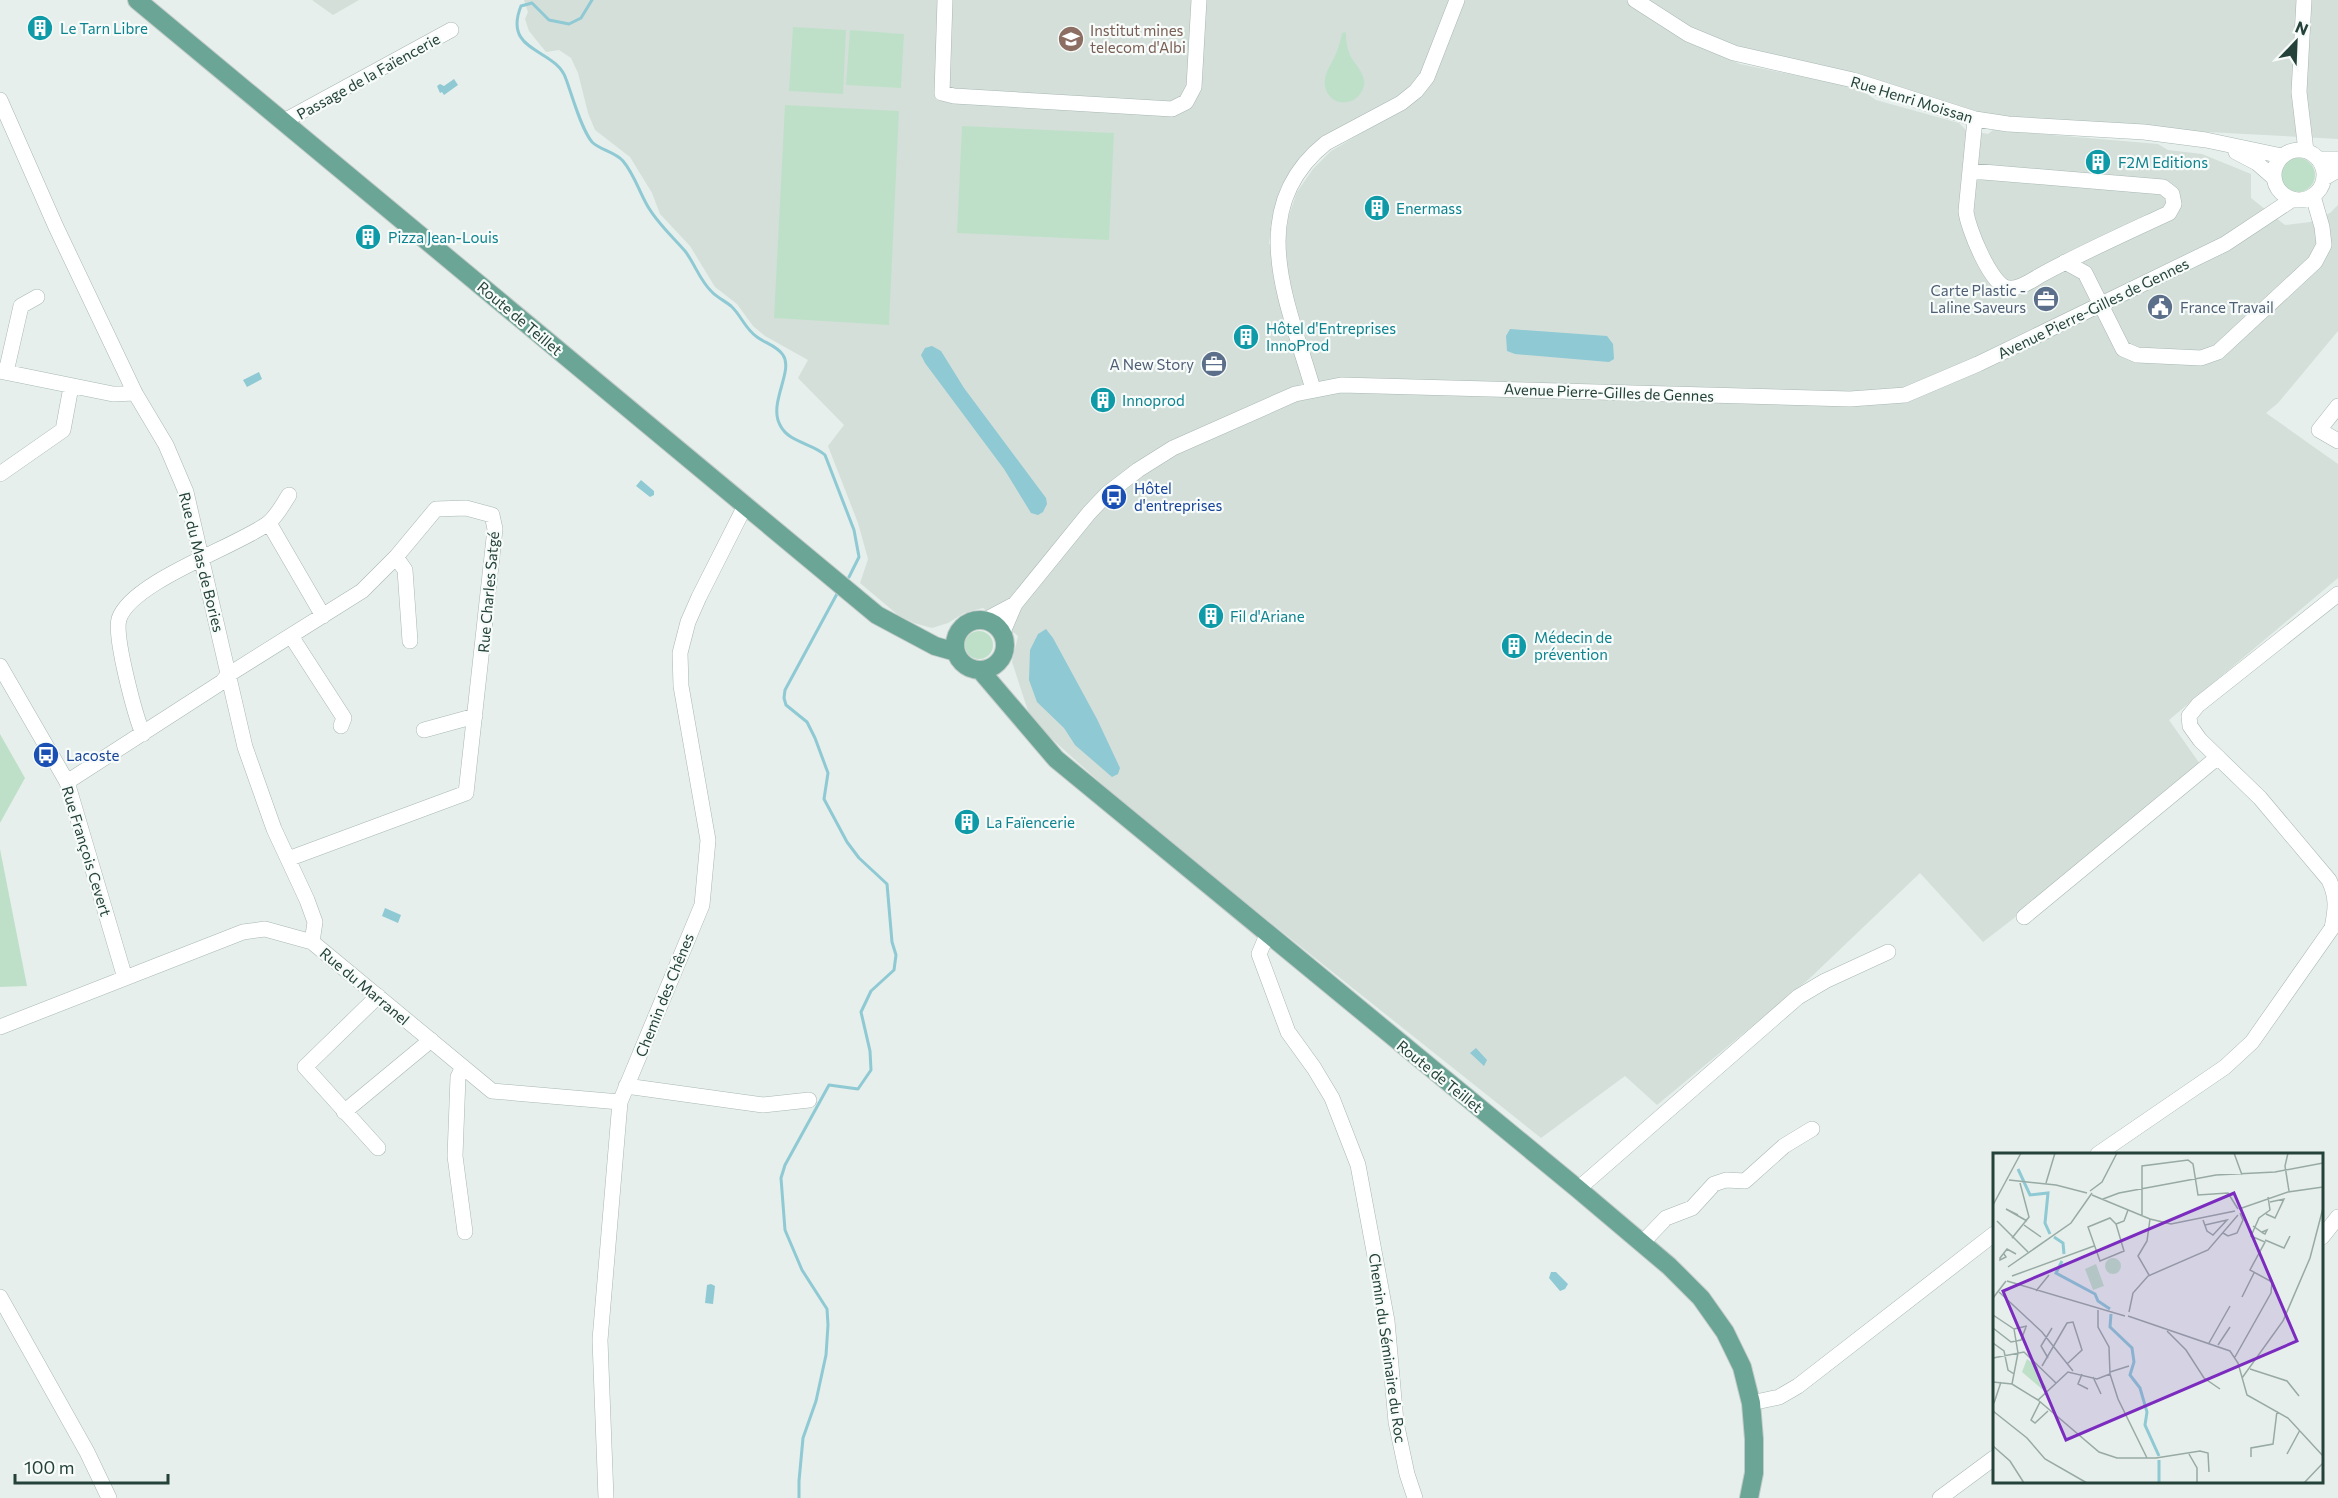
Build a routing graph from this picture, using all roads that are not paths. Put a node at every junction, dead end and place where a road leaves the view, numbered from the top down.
1 (137, 0) edge
2 (945, 0) edge
3 (1199, 0) edge
4 (1458, 0) edge
5 (1635, 0) edge
6 (2304, 0) edge
7 (451, 30) dead end
8 (0, 100) edge
9 (2300, 106) junction
10 (1975, 119) junction
11 (284, 121) junction
12 (2206, 140) junction
13 (2284, 155) junction
14 (2312, 155) junction
15 (2338, 159) edge
16 (2338, 170) edge
17 (1971, 171) junction
18 (2324, 178) junction
19 (2275, 181) junction
20 (2313, 196) junction
21 (2293, 200) junction
22 (2243, 232) junction
23 (2093, 248) junction
24 (2065, 262) junction
25 (2085, 273) junction
26 (37, 297) dead end
27 (2101, 304) junction
28 (3, 371) edge
29 (71, 387) junction
30 (1313, 389) junction
31 (135, 393) junction
32 (2338, 406) edge
33 (2338, 441) edge
34 (0, 474) edge
35 (289, 495) dead end
36 (745, 506) junction
37 (269, 523) junction
38 (396, 557) junction
39 (203, 558) junction
40 (2338, 594) edge
41 (1015, 604) junction
42 (323, 616) junction
43 (983, 621) junction
44 (961, 630) junction
45 (907, 631) junction
46 (1002, 634) junction
47 (291, 636) junction
48 (410, 641) dead end
49 (956, 652) junction
50 (1000, 660) junction
51 (0, 666) edge
52 (980, 670) junction
53 (228, 675) junction
54 (475, 716) junction
55 (1017, 716) junction
56 (341, 726) dead end
57 (424, 730) dead end
58 (143, 734) junction
59 (2218, 757) junction
60 (67, 782) junction
61 (288, 859) junction
62 (2024, 917) dead end
63 (1267, 935) junction
64 (312, 942) junction
65 (1888, 952) dead end
66 (125, 978) junction
67 (378, 996) junction
68 (0, 1027) edge
69 (430, 1040) junction
70 (463, 1067) junction
71 (626, 1086) junction
72 (809, 1100) dead end
73 (620, 1102) junction
74 (344, 1112) junction
75 (1812, 1129) dead end
76 (378, 1148) dead end
77 (2101, 1153) edge
78 (1578, 1189) junction
79 (2338, 1217) edge
80 (465, 1232) dead end
81 (1993, 1236) edge
82 (2323, 1236) edge
83 (1642, 1243) junction
84 (0, 1297) edge
85 (1752, 1403) junction
86 (1993, 1459) edge
87 (110, 1498) edge
88 (606, 1498) edge
89 (1415, 1498) edge
90 (1749, 1498) edge
91 (1940, 1498) edge

1 - 11 main road, Route de Teillet
2 - 3 street
4 - 30 street
5 - 10 street, Rue Henri Moissan
6 - 9 street
7 - 11 street, Passage de la Faïencerie
8 - 31 street, Rue du Mas de Bories
9 - 13 street
9 - 14 street
10 - 12 street, Rue Henri Moissan
10 - 17 street
11 - 36 main road, Route de Teillet
12 - 13 street, Rue Henri Moissan
12 - 19 street, Rue Henri Moissan
13 - 14 street
13 - 19 street
14 - 15 street
14 - 18 street
16 - 18 street
17 - 23 street
17 - 24 street
18 - 20 street
19 - 21 street
19 - 22 street, Avenue Pierre-Gilles de Gennes
20 - 21 street
20 - 27 street
21 - 22 street, Avenue Pierre-Gilles de Gennes
22 - 27 street, Avenue Pierre-Gilles de Gennes
23 - 24 street
23 - 25 street
24 - 25 street
25 - 27 street
26 - 28 street
27 - 30 street, Avenue Pierre-Gilles de Gennes
28 - 29 street
29 - 31 street
29 - 34 street
30 - 41 street, Avenue Pierre-Gilles de Gennes
31 - 39 street, Rue du Mas de Bories
32 - 33 street
35 - 37 street
36 - 45 main road, Route de Teillet
36 - 71 street, Chemin des Chênes
37 - 39 street
37 - 42 street
38 - 42 street, Rue Charles Satgé
38 - 48 street
38 - 54 street, Rue Charles Satgé
39 - 53 street, Rue du Mas de Bories
39 - 58 street
40 - 59 street
41 - 43 street, Avenue Pierre-Gilles de Gennes
41 - 46 street, Avenue Pierre-Gilles de Gennes
42 - 47 street, Rue Charles Satgé
43 - 44 main road
43 - 46 main road
44 - 45 main road, Route de Teillet
44 - 49 main road
45 - 49 main road, Route de Teillet
46 - 50 main road
47 - 53 street, Rue Charles Satgé
47 - 56 street
49 - 52 main road
50 - 52 main road
50 - 55 main road, Route de Teillet
51 - 60 street, Rue François Cevert
52 - 55 main road, Route de Teillet
53 - 58 street, Rue Charles Satgé
53 - 61 street, Rue du Mas de Bories
54 - 57 street
54 - 61 street, Rue Charles Satgé
55 - 63 main road, Route de Teillet
58 - 60 street, Rue Charles Satgé
59 - 62 street
59 - 77 street
60 - 66 street, Rue François Cevert
61 - 64 street, Rue du Mas de Bories
63 - 78 main road, Route de Teillet
63 - 89 street, Chemin du Séminaire du Roc
64 - 66 street, Rue du Marranel
64 - 67 street, Rue du Marranel
65 - 78 street
66 - 68 street, Rue du Marranel
67 - 69 street, Rue du Marranel
67 - 74 street
69 - 70 street, Rue du Marranel
69 - 74 street
70 - 73 street, Rue du Marranel
70 - 80 street
71 - 72 street
71 - 73 street, Chemin des Chênes
73 - 88 street, Chemin des Chênes
74 - 76 street
75 - 83 street
78 - 83 main road, Route de Teillet
79 - 82 street
81 - 85 street
83 - 85 main road, Route de Teillet
84 - 87 street
85 - 90 main road, Route de Teillet
86 - 91 street

